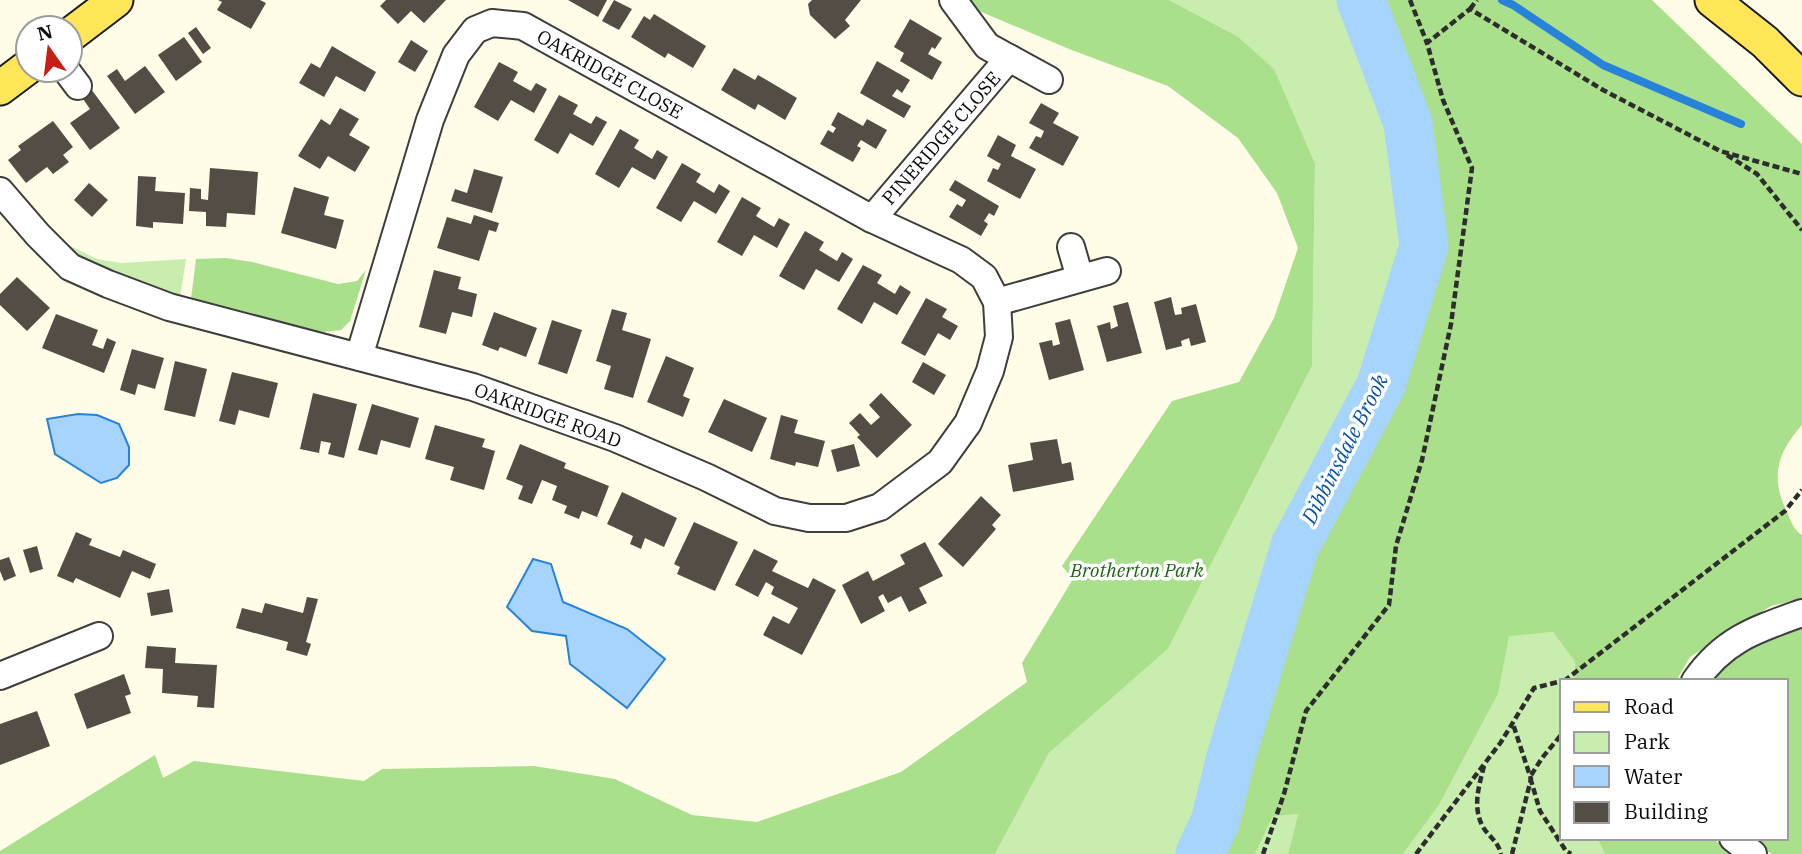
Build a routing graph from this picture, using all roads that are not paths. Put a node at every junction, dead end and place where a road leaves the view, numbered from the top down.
1 (116, 0) edge
2 (953, 0) edge
3 (1712, 0) edge
4 (84, 24) edge
5 (1009, 58) junction
6 (1802, 79) edge
7 (1049, 80) dead end
8 (0, 191) edge
9 (872, 219) junction
10 (1071, 247) dead end
11 (1107, 271) dead end
12 (1080, 278) junction
13 (997, 302) junction
14 (359, 357) junction
15 (1802, 613) edge
16 (99, 636) dead end
17 (0, 676) edge
18 (1697, 679) edge
19 (1736, 840) edge
20 (1753, 854) edge

1 - 4 main road
2 - 5 street, PINERIDGE CLOSE
3 - 6 main road
5 - 7 street, PINERIDGE CLOSE
5 - 9 street, PINERIDGE CLOSE
8 - 14 street, OAKRIDGE ROAD
9 - 13 street, OAKRIDGE CLOSE
9 - 14 street, OAKRIDGE CLOSE
10 - 12 street
11 - 12 street
12 - 13 street
13 - 14 street, OAKRIDGE ROAD
15 - 18 street
16 - 17 street
19 - 20 street

